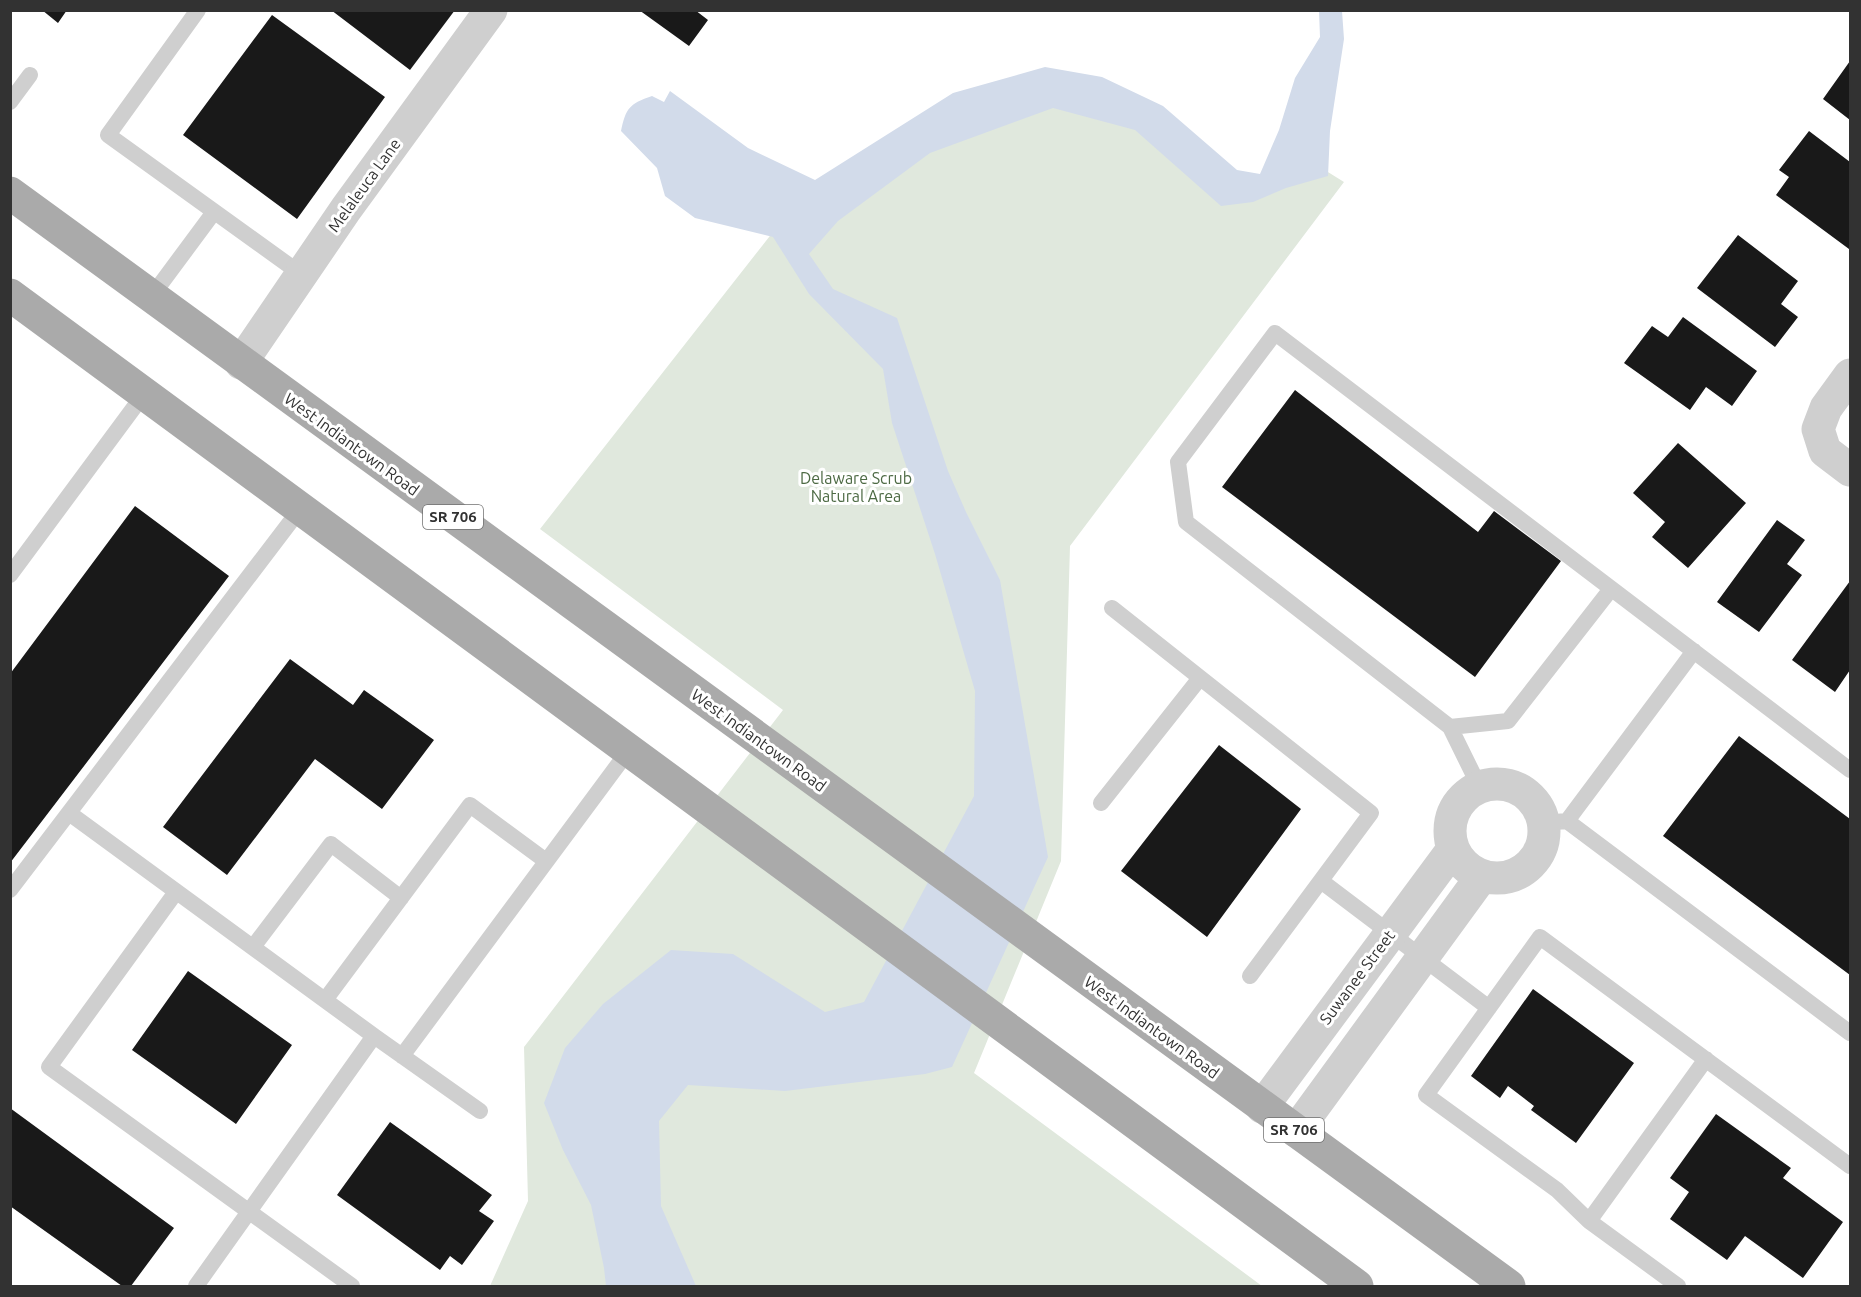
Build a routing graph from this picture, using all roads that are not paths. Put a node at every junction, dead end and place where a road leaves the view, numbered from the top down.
1 (198, 10) edge
2 (491, 10) edge
3 (30, 75) dead end
4 (10, 102) edge
5 (10, 194) edge
6 (214, 212) junction
7 (302, 274) junction
8 (10, 295) edge
9 (151, 297) junction
10 (241, 363) junction
11 (1851, 375) edge
12 (144, 394) junction
13 (1851, 470) edge
14 (301, 508) junction
15 (10, 575) edge
16 (1611, 589) junction
17 (1112, 608) dead end
18 (1694, 651) junction
19 (1200, 678) junction
20 (1450, 727) junction
21 (629, 750) junction
22 (1851, 770) edge
23 (1480, 788) junction
24 (1101, 803) dead end
25 (69, 813) junction
26 (1555, 822) junction
27 (1453, 849) junction
28 (546, 861) junction
29 (1482, 876) junction
30 (1321, 880) junction
31 (10, 890) edge
32 (176, 892) junction
33 (401, 898) junction
34 (1390, 933) junction
35 (253, 947) junction
36 (1422, 957) junction
37 (1250, 976) dead end
38 (325, 1000) junction
39 (1489, 1008) junction
40 (1851, 1033) edge
41 (374, 1036) junction
42 (402, 1056) junction
43 (1706, 1059) junction
44 (1262, 1107) junction
45 (480, 1111) dead end
46 (1296, 1131) junction
47 (1851, 1166) edge
48 (249, 1212) junction
49 (1588, 1221) junction
50 (196, 1287) edge
51 (352, 1287) edge
52 (1357, 1287) edge
53 (1509, 1287) edge
54 (1678, 1287) edge

1 - 6 lane
2 - 7 street, Melaleuca Lane
3 - 4 lane
5 - 9 main road, West Indiantown Road / SR 706
6 - 7 lane
6 - 9 lane
7 - 10 street, Melaleuca Lane
8 - 12 main road
9 - 10 main road, West Indiantown Road / SR 706
10 - 44 main road, West Indiantown Road / SR 706
11 - 13 street
12 - 14 main road
12 - 15 lane
14 - 21 main road
14 - 25 lane
16 - 18 lane
16 - 20 lane
16 - 20 lane
17 - 19 lane
18 - 22 lane
18 - 26 lane
19 - 24 lane
19 - 30 lane
20 - 23 lane
21 - 28 lane
21 - 52 main road
23 - 26 street
23 - 27 street
25 - 31 lane
25 - 32 lane
26 - 29 street
26 - 40 lane
27 - 29 street
27 - 34 street, Suwanee Street
28 - 33 lane
28 - 42 lane
29 - 36 street
30 - 34 lane
30 - 37 lane
32 - 35 lane
32 - 48 lane
33 - 35 lane
33 - 38 lane
34 - 36 lane
34 - 44 street, Suwanee Street
35 - 38 lane
36 - 39 lane
36 - 46 street
38 - 41 lane
39 - 43 lane
39 - 49 lane
41 - 42 lane
41 - 48 lane
42 - 45 lane
43 - 47 lane
43 - 49 lane
44 - 46 main road, West Indiantown Road / SR 706
46 - 53 main road, West Indiantown Road / SR 706
48 - 50 lane
48 - 51 lane
49 - 54 lane

